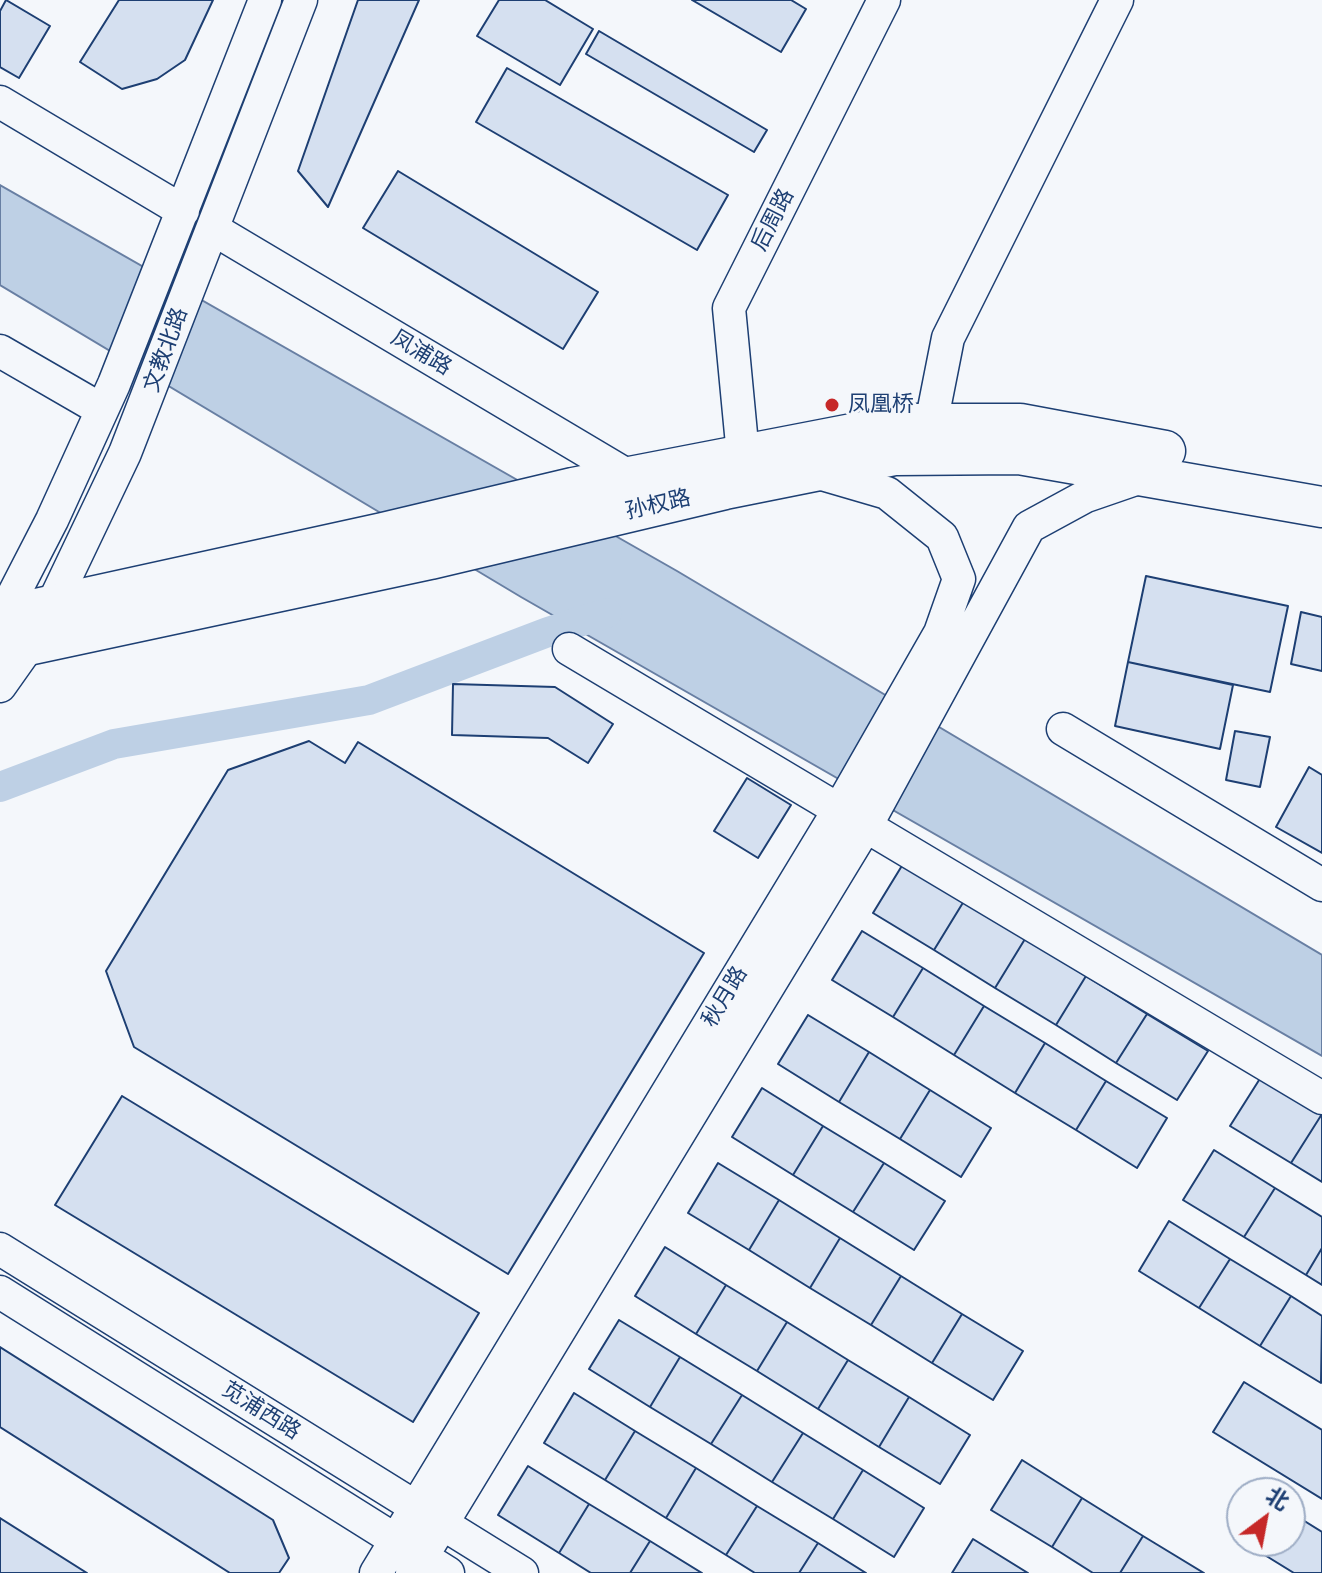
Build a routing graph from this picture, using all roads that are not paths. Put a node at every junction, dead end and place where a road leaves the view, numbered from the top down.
1 (265, 0) edge
2 (301, 0) edge
3 (884, 0) edge
4 (1117, 0) edge
5 (0, 102) edge
6 (0, 128) edge
7 (213, 229) junction
8 (173, 233) junction
9 (0, 351) edge
10 (108, 397) junction
11 (931, 424) junction
12 (743, 455) junction
13 (813, 472) junction
14 (1147, 475) junction
15 (630, 477) junction
16 (1322, 481) edge
17 (1322, 507) edge
18 (52, 606) junction
19 (6, 630) edge
20 (951, 643) junction
21 (569, 649) dead end
22 (0, 686) edge
23 (1063, 729) dead end
24 (853, 817) junction
25 (1322, 885) edge
26 (1322, 1098) edge
27 (0, 1249) edge
28 (0, 1292) edge
29 (429, 1515) junction
30 (419, 1561) edge
31 (376, 1573) edge
32 (522, 1573) edge

1 - 8 street, 文教北路
2 - 7 street, 文教北路
3 - 12 street, 后周路
4 - 11 street
5 - 8 street
6 - 8 street
7 - 15 street, 凤浦路
7 - 18 street, 文教北路
8 - 10 street, 文教北路
9 - 10 street
10 - 19 street, 文教北路
11 - 12 main road, 孙权路
11 - 16 main road, 孙权路
12 - 15 main road, 孙权路
13 - 14 main road, 孙权路
13 - 19 main road, 孙权路
13 - 20 street, 秋月路
14 - 17 main road, 孙权路
14 - 20 street, 秋月路
15 - 18 main road, 孙权路
18 - 19 main road, 孙权路
19 - 22 street, 文教北路
20 - 24 street, 秋月路
21 - 24 street
23 - 25 street
24 - 26 street
24 - 29 street, 秋月路
27 - 29 street, 苋浦西路
28 - 30 street, 苋浦西路
29 - 30 street, 秋月路
29 - 32 street, 苋浦西路
30 - 31 street, 秋月路

